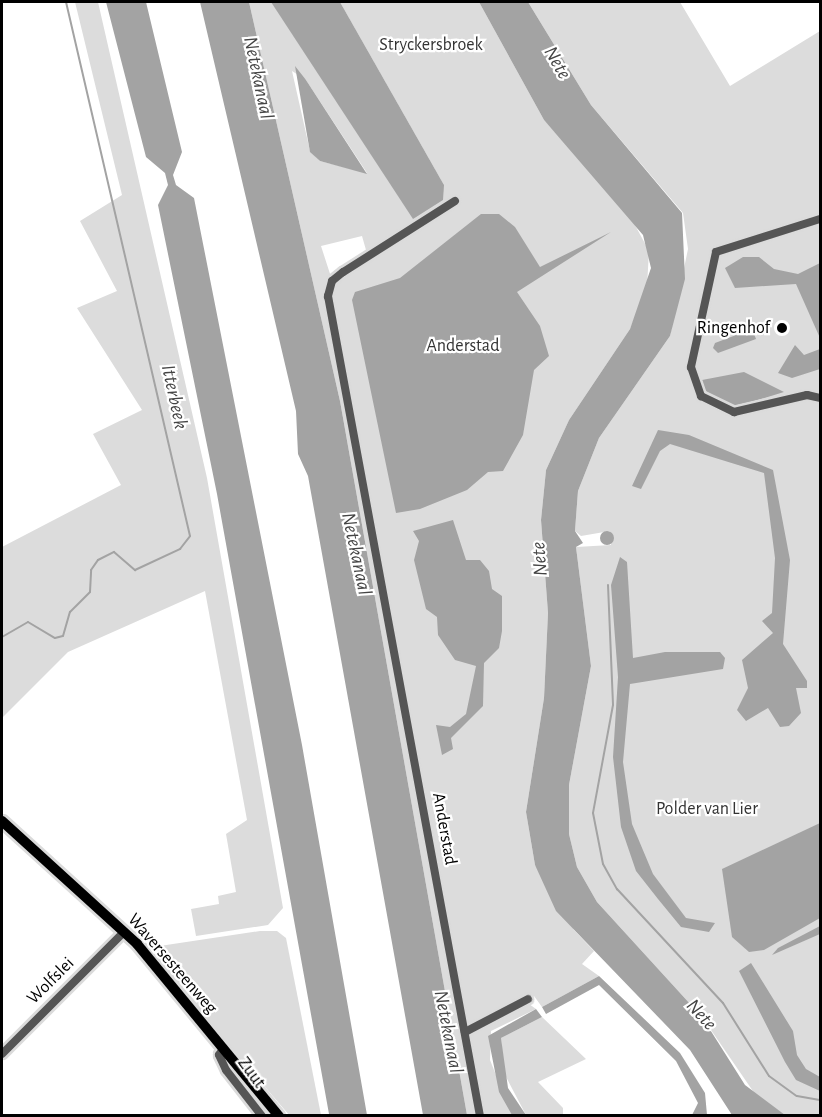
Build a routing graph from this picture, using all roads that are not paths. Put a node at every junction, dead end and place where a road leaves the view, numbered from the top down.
1 (455, 201) dead end
2 (820, 219) edge
3 (820, 398) edge
4 (2, 821) edge
5 (124, 932) junction
6 (528, 999) dead end
7 (465, 1032) junction
8 (223, 1049) junction
9 (2, 1054) edge
10 (262, 1116) edge
11 (279, 1116) edge
12 (480, 1116) edge

1 - 7 street, Anderstad
2 - 3 street
4 - 5 main road, Waversesteenweg
5 - 8 main road, Waversesteenweg
5 - 9 street, Wolfslei
6 - 7 street
7 - 12 street, Anderstad
8 - 10 street, Zuut
8 - 11 main road, Waversesteenweg

